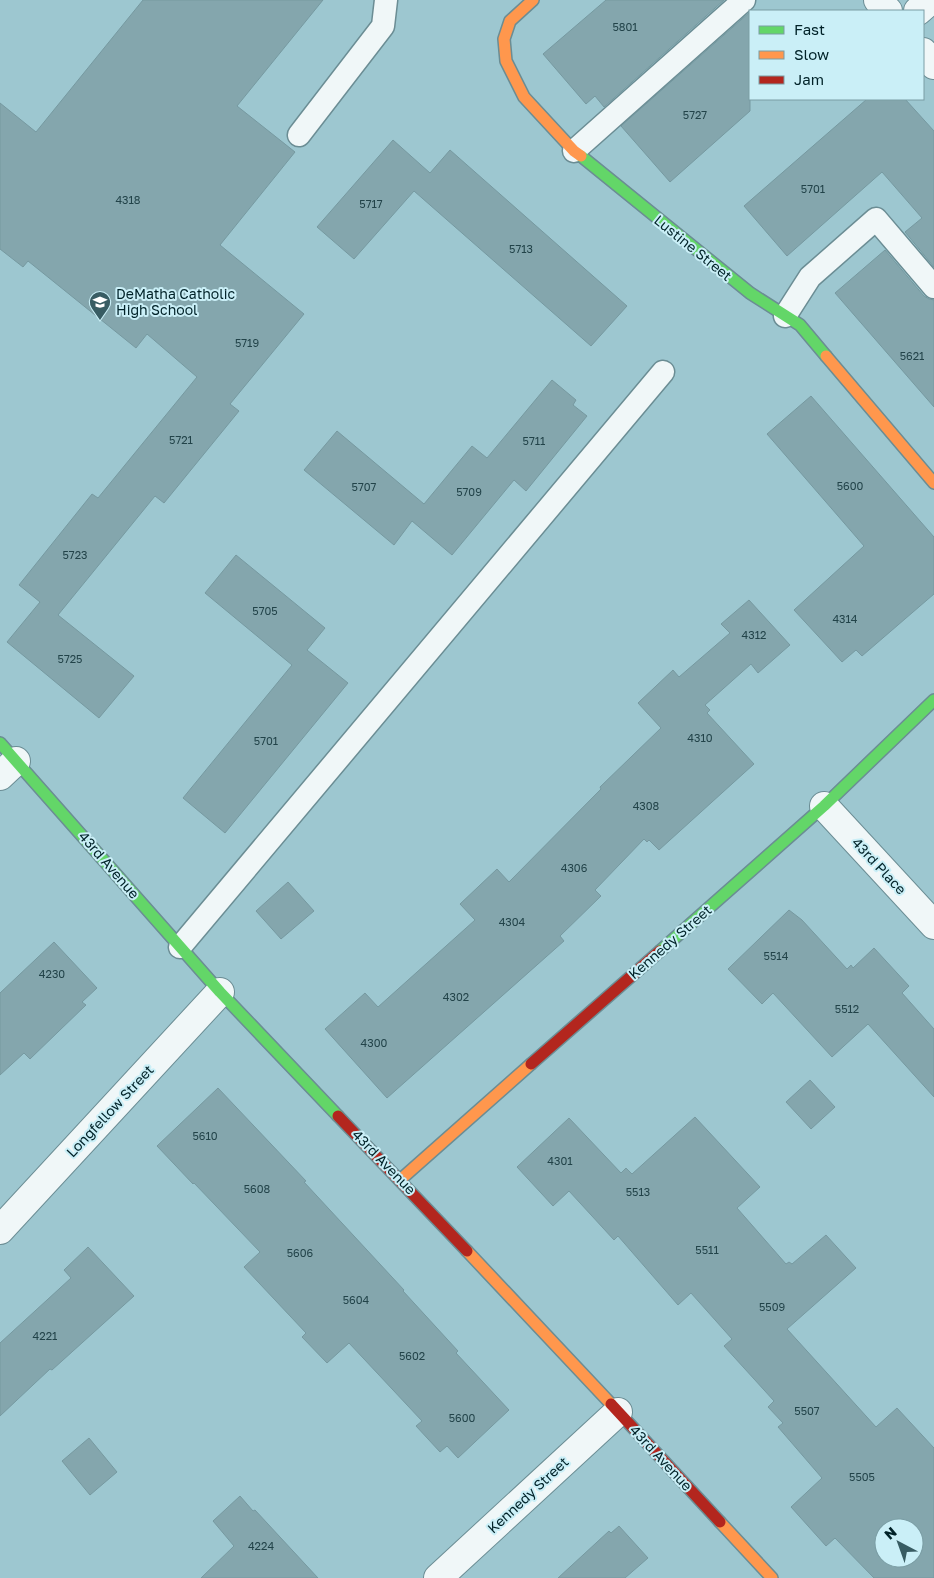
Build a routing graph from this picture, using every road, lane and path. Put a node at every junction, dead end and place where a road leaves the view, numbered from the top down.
1 (386, 0) edge
2 (533, 0) edge
3 (744, 0) edge
4 (878, 0) edge
5 (931, 0) edge
6 (887, 10) edge
7 (919, 10) edge
8 (924, 53) edge
9 (934, 65) edge
10 (299, 135) dead end
11 (574, 151) junction
12 (934, 287) edge
13 (785, 316) junction
14 (663, 372) dead end
15 (934, 483) edge
16 (934, 700) edge
17 (5, 760) edge
18 (824, 806) junction
19 (934, 925) edge
20 (180, 947) junction
21 (220, 992) junction
22 (400, 1180) junction
23 (0, 1230) edge
24 (618, 1412) junction
25 (438, 1578) edge
26 (772, 1578) edge

1 - 10 lane
2 - 11 street, Lustine Street
3 - 11 lane
4 - 6 street
5 - 7 street
8 - 9 street
11 - 13 street, Lustine Street
12 - 13 lane
13 - 15 street, Lustine Street
14 - 20 lane
16 - 18 street, Kennedy Street
17 - 20 street, 43rd Avenue
18 - 19 street, 43rd Place
18 - 22 street, Kennedy Street
20 - 21 street, 43rd Avenue
21 - 22 street, 43rd Avenue
21 - 23 street, Longfellow Street
22 - 24 street, 43rd Avenue
24 - 25 street, Kennedy Street
24 - 26 street, 43rd Avenue

